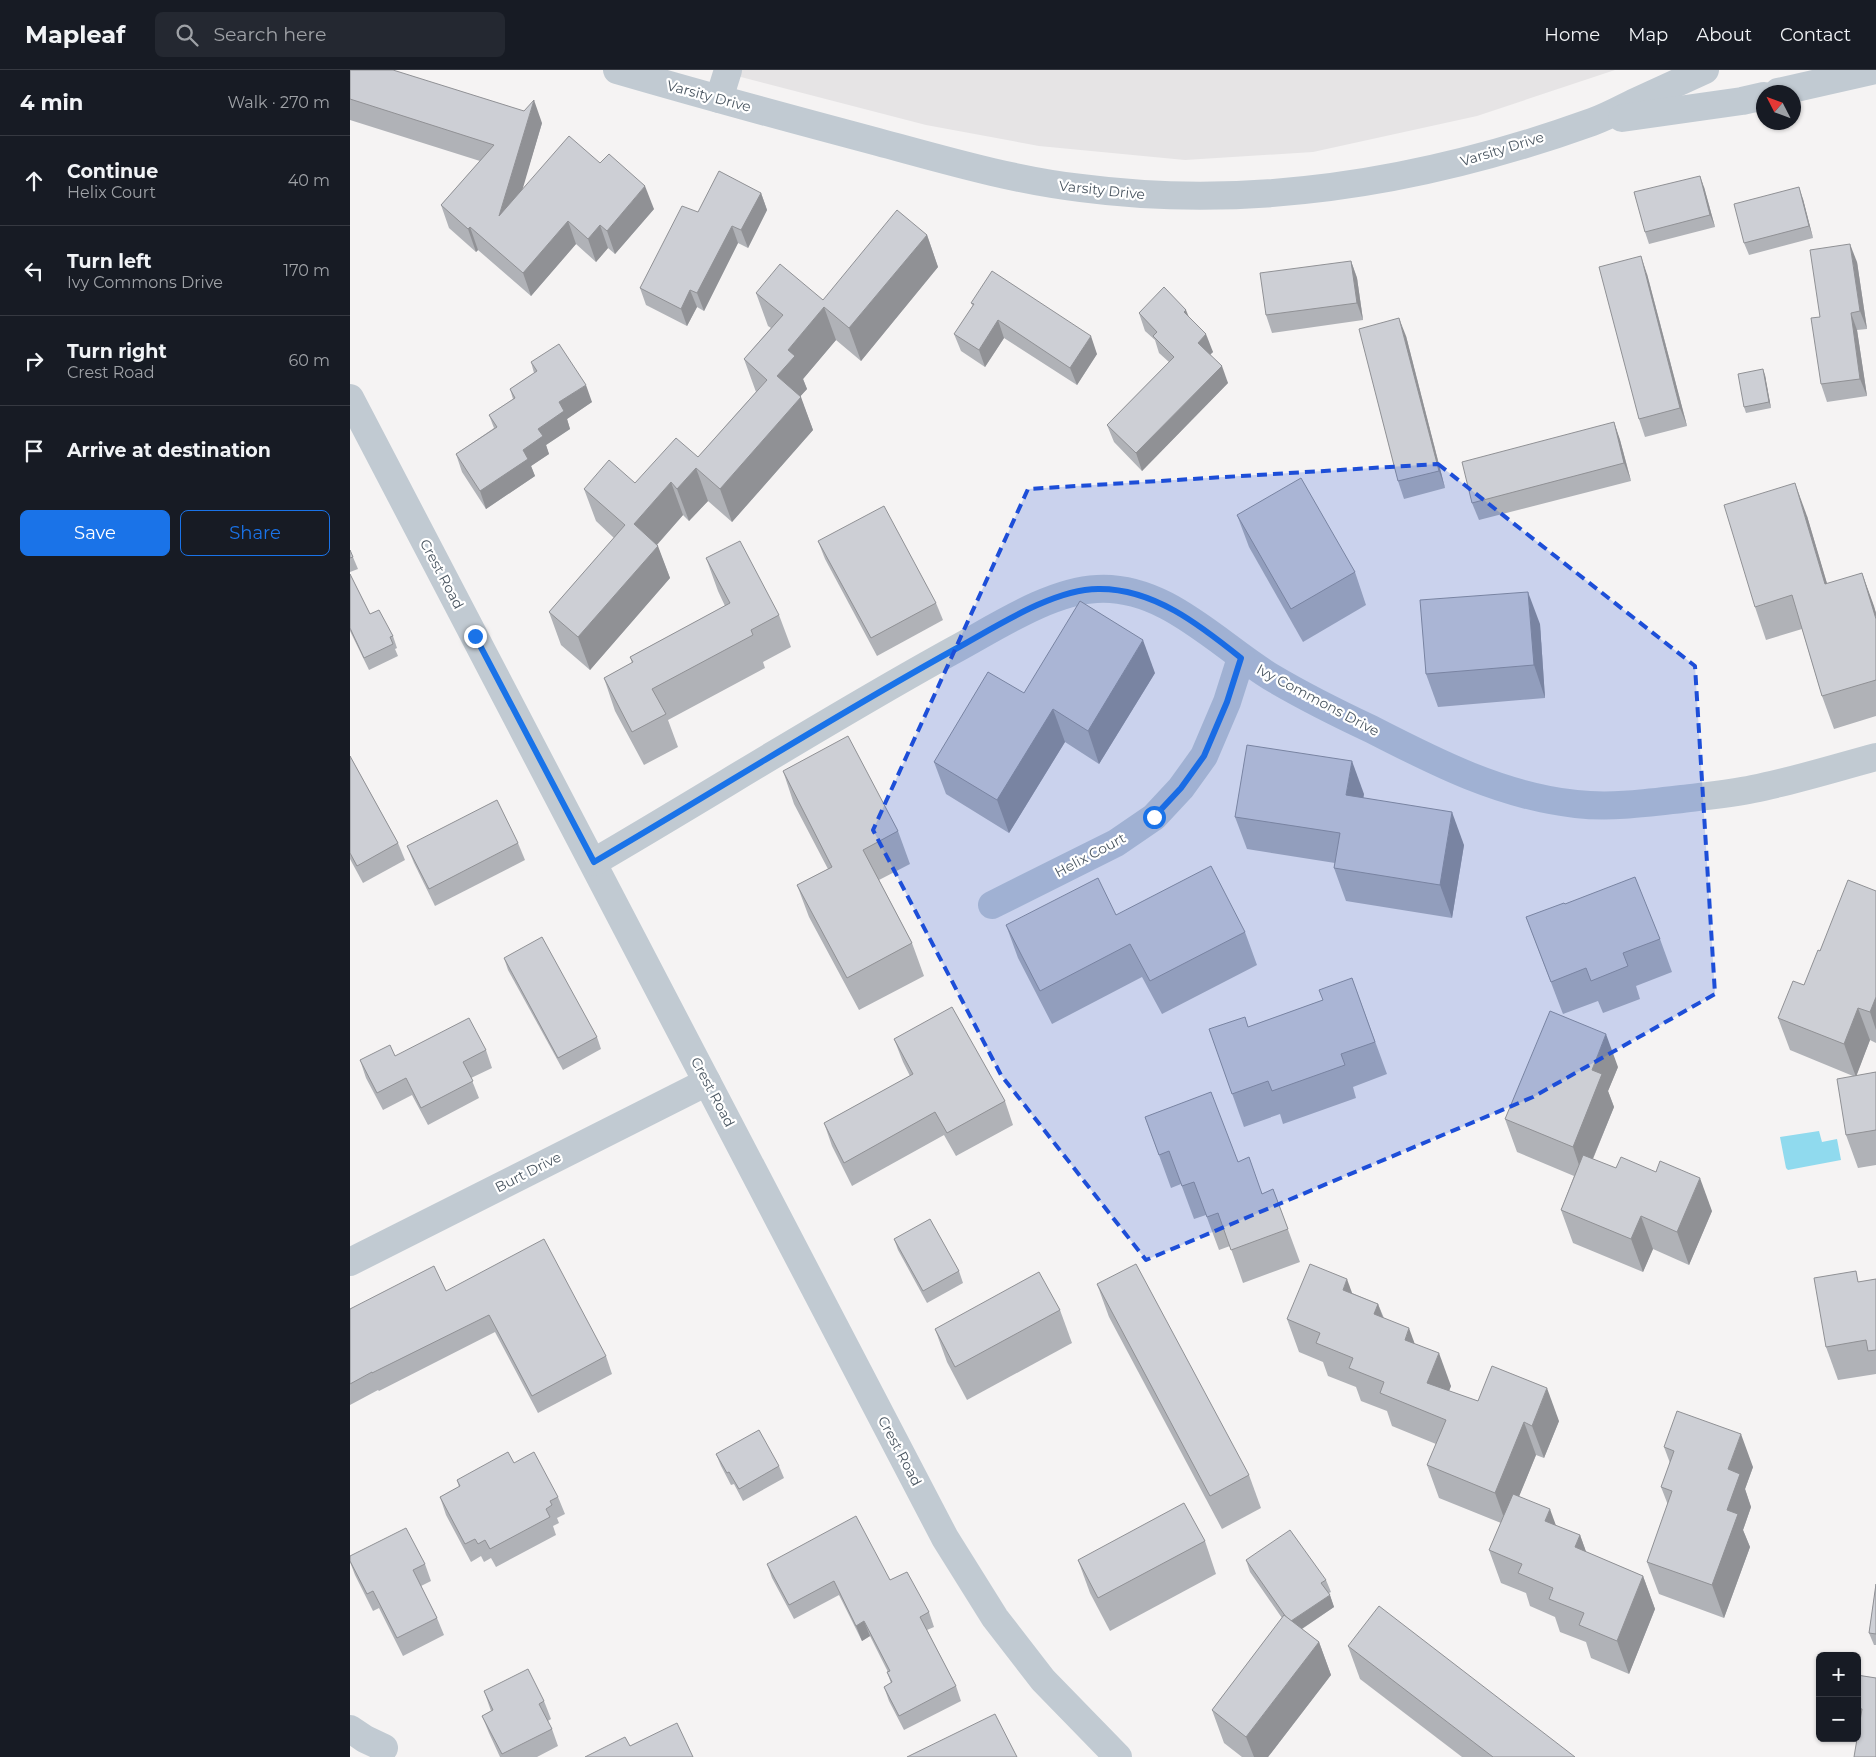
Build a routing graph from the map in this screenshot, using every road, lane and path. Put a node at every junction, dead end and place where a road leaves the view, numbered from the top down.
1 (616, 70) edge
2 (728, 70) edge
3 (1705, 70) edge
4 (1876, 70) edge
5 (1801, 87) edge
6 (1756, 98) edge
7 (719, 99) junction
8 (1594, 122) junction
9 (350, 398) edge
10 (1241, 658) junction
11 (1876, 757) edge
12 (594, 862) junction
13 (992, 904) dead end
14 (707, 1082) junction
15 (350, 1262) edge
16 (350, 1728) edge
17 (384, 1748) dead end
18 (1118, 1757) edge

1 - 7 street, Varsity Drive
2 - 7 street
3 - 8 street, Varsity Drive
4 - 5 street
6 - 8 street, Varsity Drive
7 - 8 street, Varsity Drive
9 - 12 street, Crest Road
10 - 11 street, Ivy Commons Drive
10 - 12 street, Ivy Commons Drive
10 - 13 street, Helix Court
12 - 14 street, Crest Road
14 - 15 street, Burt Drive
14 - 18 street, Crest Road
16 - 17 street

